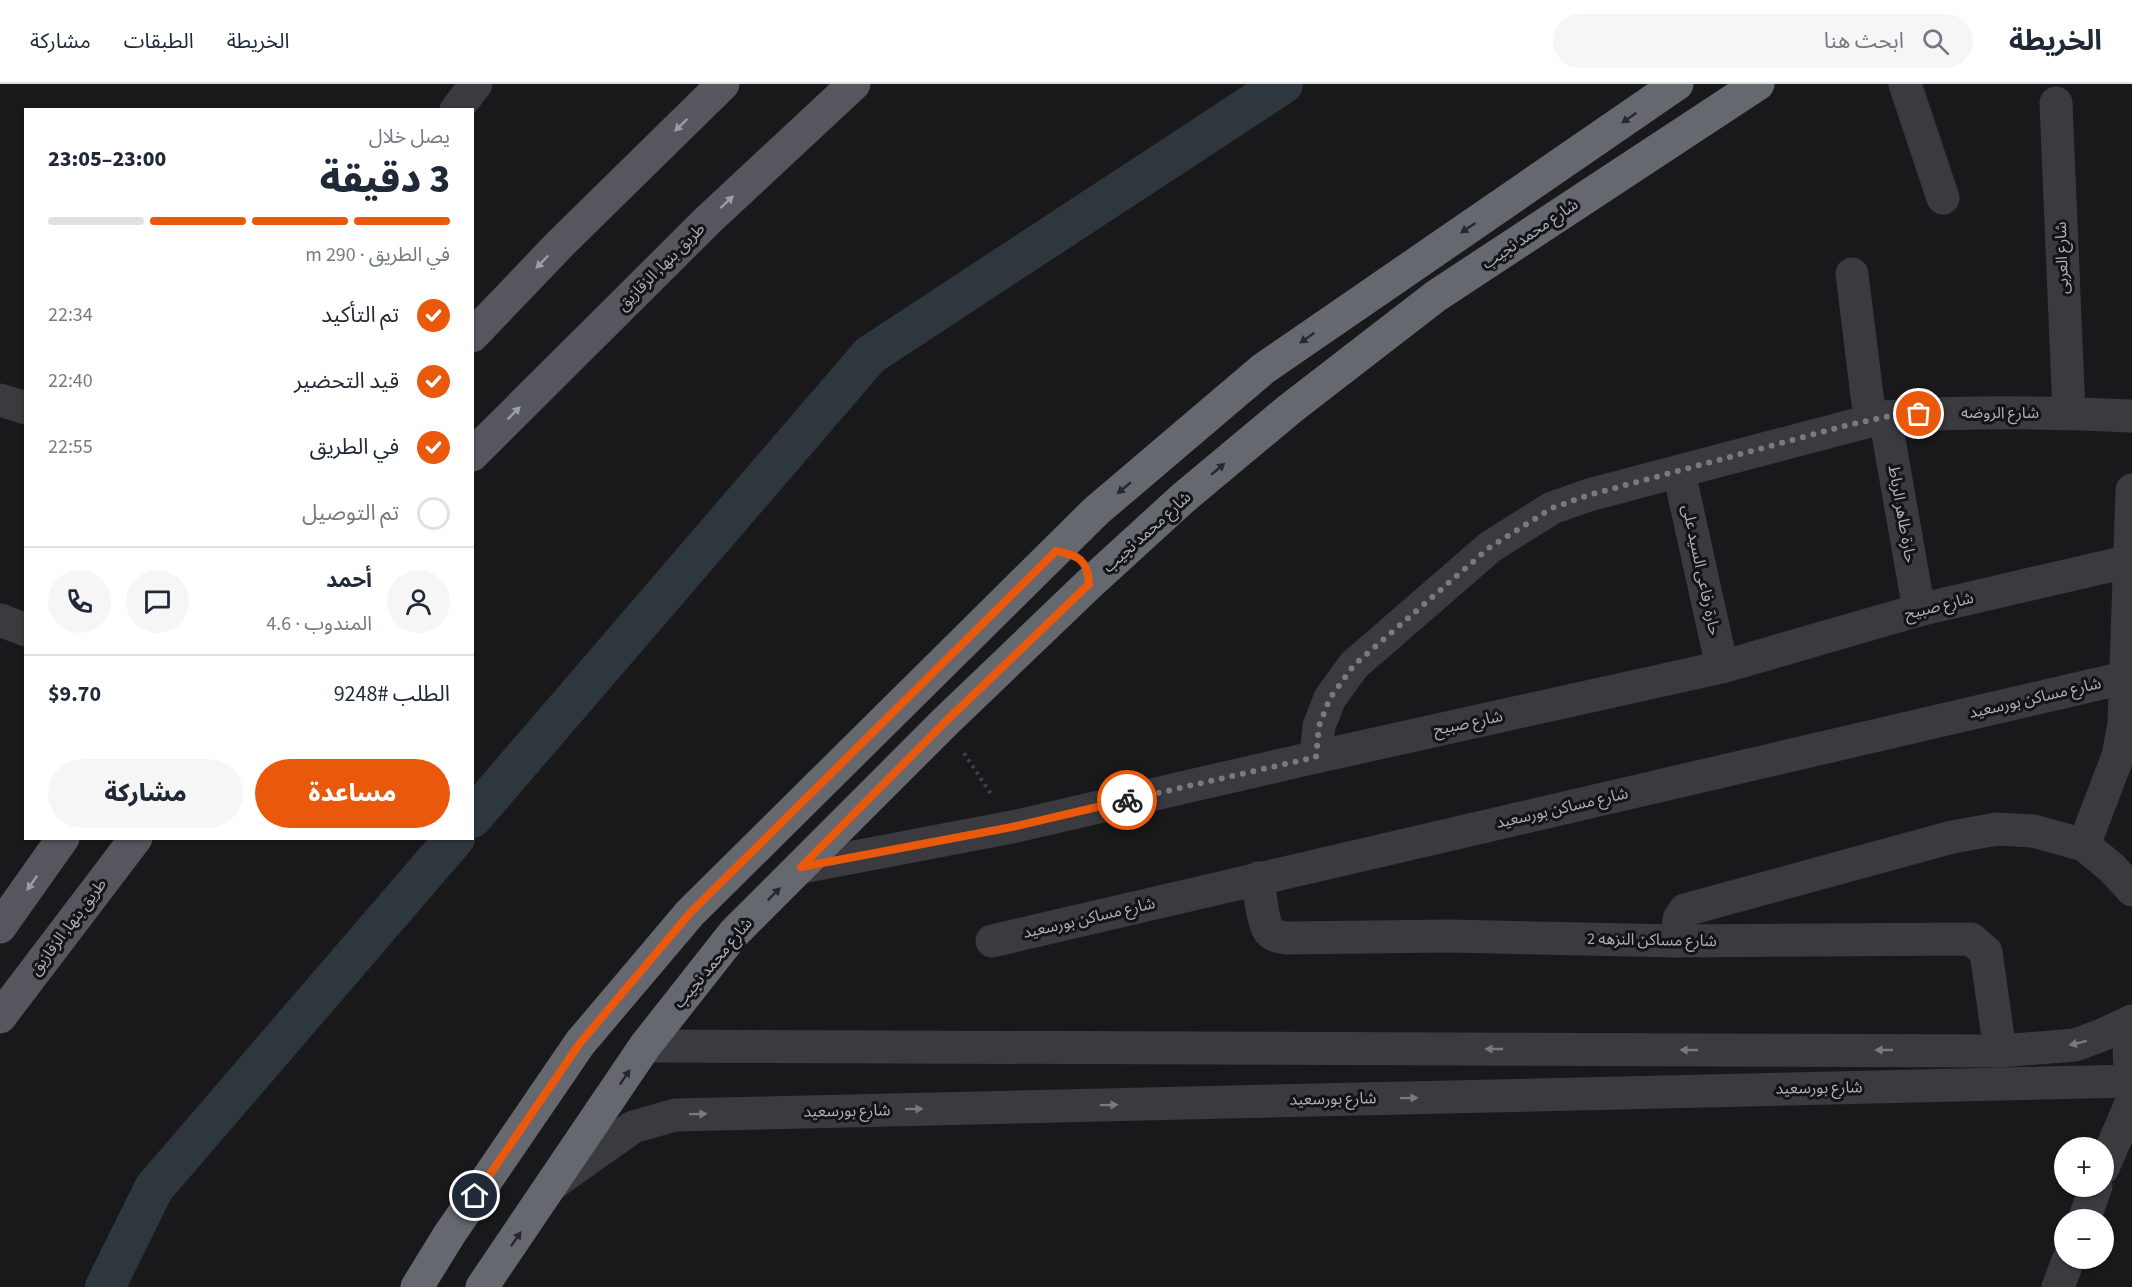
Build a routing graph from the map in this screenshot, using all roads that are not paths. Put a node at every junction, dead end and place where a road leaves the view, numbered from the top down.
1 (476, 84) edge
2 (723, 84) edge
3 (854, 84) edge
4 (1677, 84) edge
5 (1758, 84) edge
6 (1905, 84) edge
7 (2056, 103) dead end
8 (458, 108) edge
9 (1943, 198) dead end
10 (1852, 274) dead end
11 (474, 334) edge
12 (0, 400) edge
13 (24, 407) edge
14 (2069, 413) junction
15 (2132, 416) edge
16 (1877, 419) junction
17 (474, 453) edge
18 (1152, 465) junction
19 (1679, 472) junction
20 (2132, 489) edge
21 (1182, 500) junction
22 (1056, 551) junction
23 (2130, 561) junction
24 (1089, 584) junction
25 (1919, 610) junction
26 (0, 620) edge
27 (24, 629) edge
28 (1722, 667) junction
29 (2129, 676) edge
30 (1316, 757) junction
31 (62, 840) edge
32 (134, 840) edge
33 (2084, 845) junction
34 (801, 867) junction
35 (1258, 878) junction
36 (2132, 890) edge
37 (0, 927) edge
38 (992, 941) dead end
39 (1677, 941) junction
40 (0, 1017) edge
41 (2132, 1021) edge
42 (2132, 1035) edge
43 (645, 1046) junction
44 (2000, 1051) junction
45 (2132, 1076) edge
46 (2132, 1081) edge
47 (2132, 1101) edge
48 (2114, 1143) edge
49 (554, 1183) junction
50 (2065, 1269) edge
51 (417, 1287) edge
52 (482, 1287) edge
53 (2058, 1287) edge

1 - 8 street
2 -> 11 main road
17 -> 3 main road, طريق بنها, الزقازيق
4 -> 18 highway
21 -> 5 highway, شارع محمد نجيب
6 - 9 street
7 - 14 street, شارع العربى
10 - 16 street, حارة طاهر الرباط
12 - 13 street
14 - 15 street, شارع الروضه
14 - 16 street, شارع الروضه
16 - 19 street, شارع الروضه
16 - 25 street, حارة طاهر الرباط
18 - 21 highway
18 -> 22 highway
19 - 28 street, حارة رفاعى السيد على
19 - 30 street, شارع الروضه
20 - 23 street
21 - 24 highway, شارع محمد نجيب
22 - 24 highway
22 - 51 highway
23 - 25 street, شارع صبيح
23 - 29 street
24 - 34 highway, شارع محمد نجيب
25 - 28 street, شارع صبيح
26 - 27 street
28 - 30 street, شارع صبيح
29 - 33 street
29 - 35 street, شارع مساكن بورسعيد
30 - 34 street, شارع صبيح
31 -> 37 main road
32 - 40 main road, طريق بنها, الزقازيق
33 - 36 street
33 - 39 street
43 -> 34 highway, شارع محمد نجيب
35 - 38 street, شارع مساكن بورسعيد
35 - 39 street, شارع مساكن النزهه 2
39 - 44 street, شارع مساكن النزهه 2
41 -> 44 street
42 - 45 street
44 -> 43 street
49 -> 43 highway, شارع محمد نجيب
49 -> 46 street, شارع بورسعيد
47 - 48 street
52 -> 49 highway, شارع محمد نجيب
50 - 53 street

